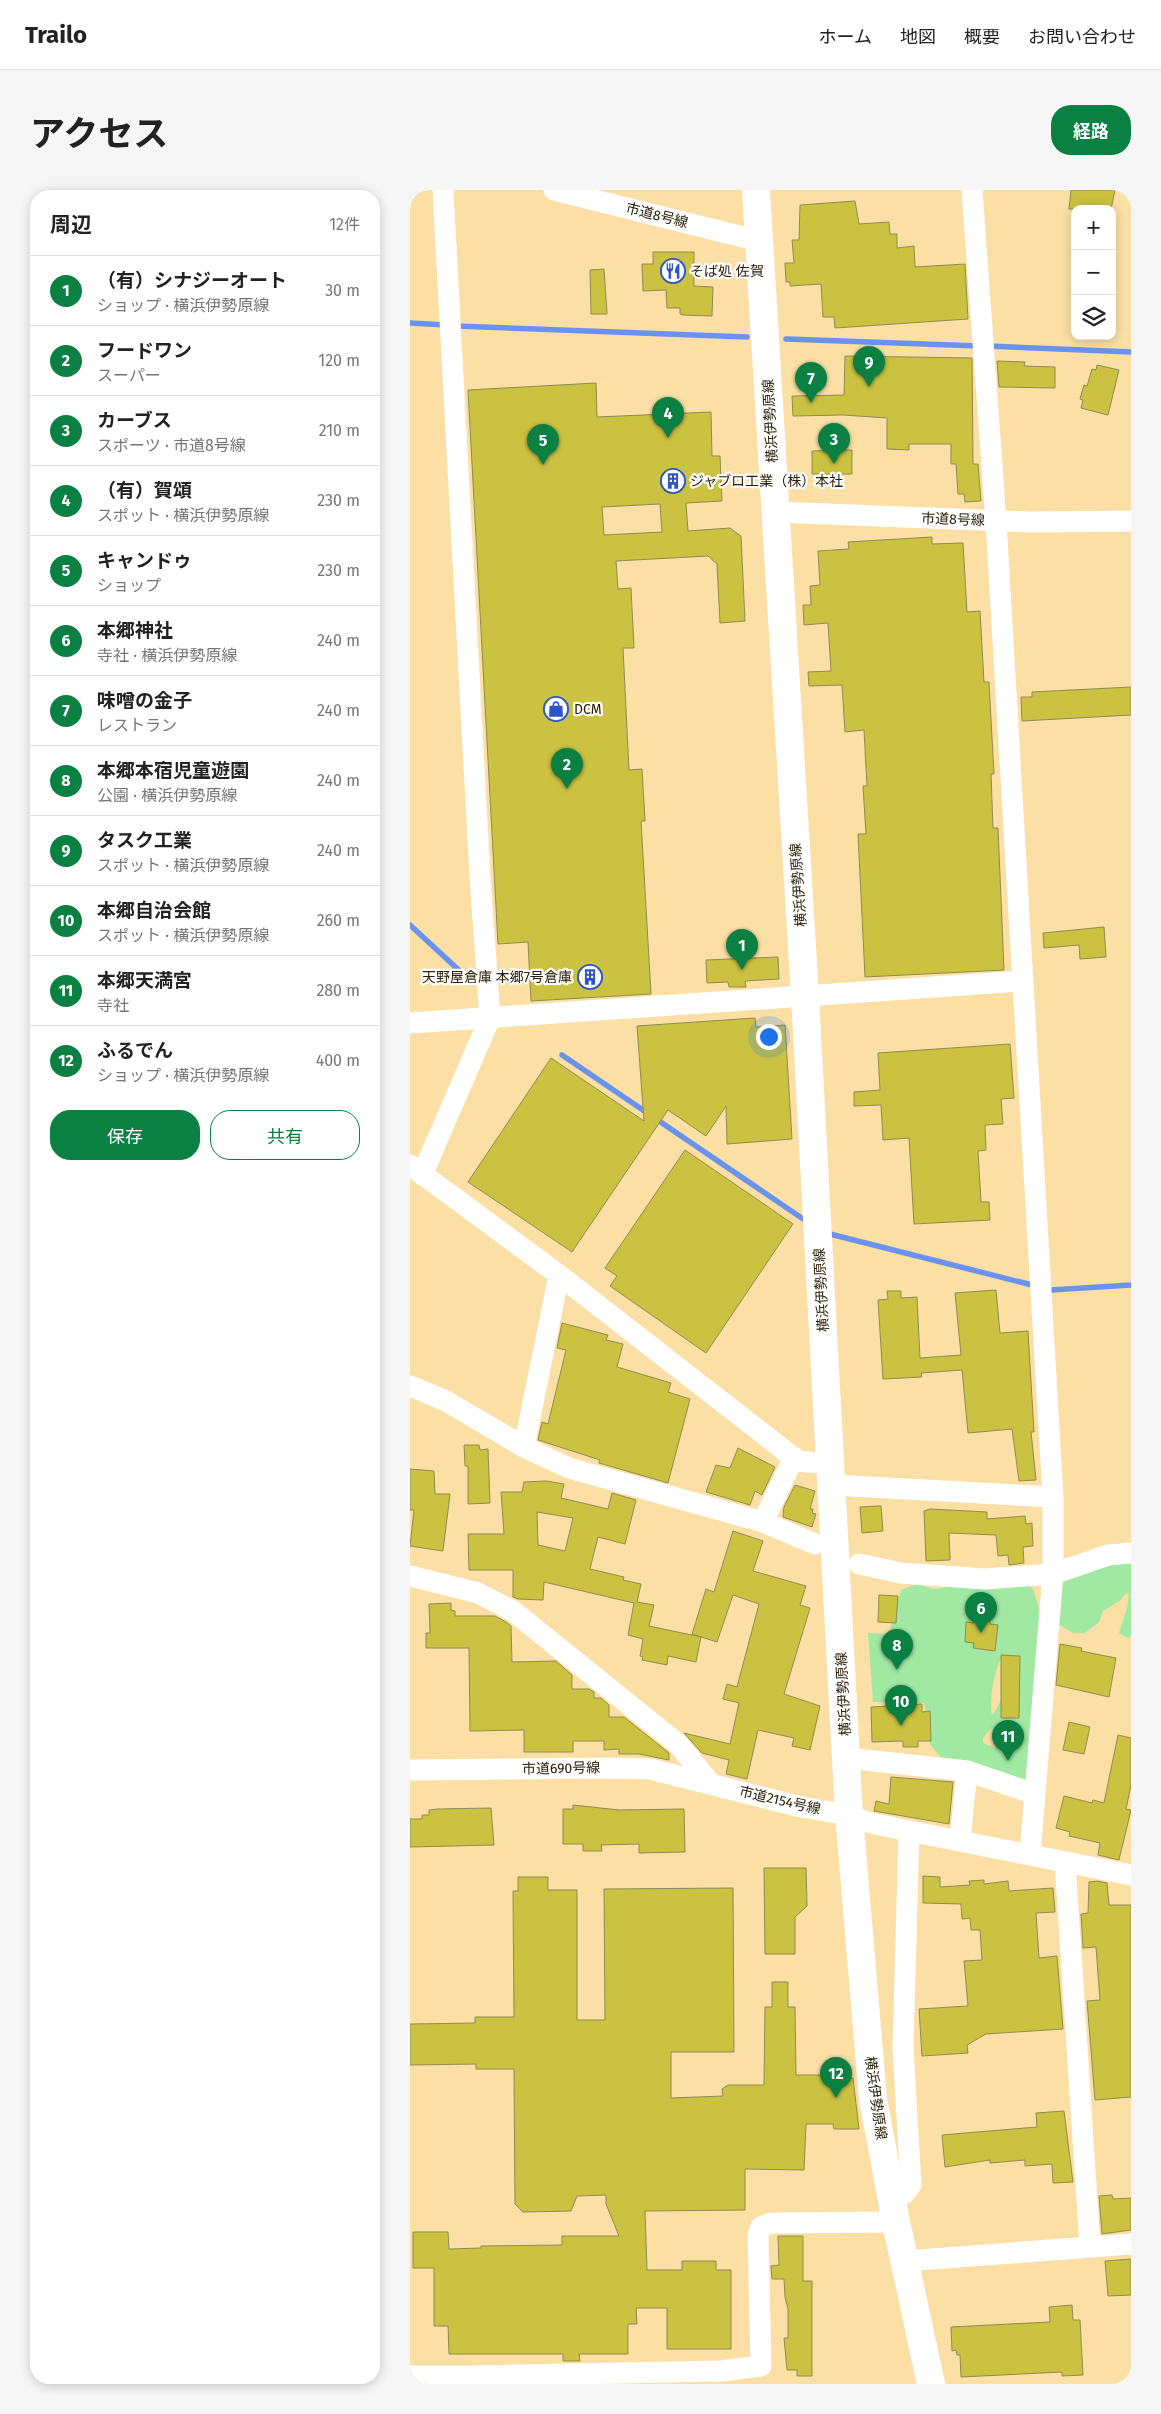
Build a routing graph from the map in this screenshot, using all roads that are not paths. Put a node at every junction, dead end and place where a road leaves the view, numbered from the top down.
1 (442, 190) edge
2 (554, 190) edge
3 (756, 190) edge
4 (972, 190) edge
5 (759, 240) junction
6 (776, 512) junction
7 (1131, 520) edge
8 (996, 521) junction
9 (1023, 981) junction
10 (805, 996) junction
11 (490, 1018) junction
12 (410, 1023) edge
13 (416, 1170) edge
14 (559, 1275) junction
15 (410, 1386) edge
16 (524, 1447) junction
17 (794, 1457) junction
18 (831, 1475) junction
19 (1053, 1497) junction
20 (763, 1522) junction
21 (815, 1544) dead end
22 (1131, 1553) edge
23 (859, 1564) dead end
24 (1053, 1574) junction
25 (410, 1576) edge
26 (846, 1758) junction
27 (410, 1770) edge
28 (967, 1770) junction
29 (711, 1784) junction
30 (1036, 1794) junction
31 (849, 1815) junction
32 (909, 1831) junction
33 (960, 1841) junction
34 (1030, 1855) junction
35 (1065, 1862) junction
36 (1131, 1875) edge
37 (894, 2210) junction
38 (1131, 2244) edge
39 (1090, 2247) junction
40 (904, 2260) junction
41 (410, 2376) edge
42 (471, 2380) edge
43 (931, 2384) edge

1 - 11 street
2 - 5 street, 市道8号線
3 - 5 main road, 横浜伊勢原線
4 - 8 street
5 - 6 main road, 横浜伊勢原線
6 - 8 street, 市道8号線
6 - 10 main road, 横浜伊勢原線
7 - 8 street, 市道8号線
8 - 9 street
9 - 10 street
9 - 19 street
10 - 11 street
10 - 18 main road, 横浜伊勢原線
11 - 12 street
11 - 13 street
13 - 14 street
14 - 16 street
14 - 17 street
15 - 16 street
16 - 20 street
17 - 18 street
17 - 20 street
18 - 19 street
18 - 26 main road, 横浜伊勢原線
19 - 24 street
20 - 21 street
22 - 24 street
23 - 24 street
24 - 30 street
25 - 29 street
26 - 28 street
26 - 31 main road, 横浜伊勢原線
27 - 29 street, 市道690号線
28 - 30 street
28 - 33 street
29 - 31 street, 市道2154号線
30 - 34 street
31 - 32 street, 市道2154号線
31 - 37 main road, 横浜伊勢原線
32 - 33 street, 市道2154号線
32 - 37 street
33 - 34 street, 市道2154号線
34 - 35 street, 市道2154号線
35 - 36 street, 市道2154号線
35 - 39 street
37 - 40 main road, 横浜伊勢原線
37 - 42 street
38 - 39 street
39 - 40 street
40 - 43 main road, 横浜伊勢原線
41 - 42 street

